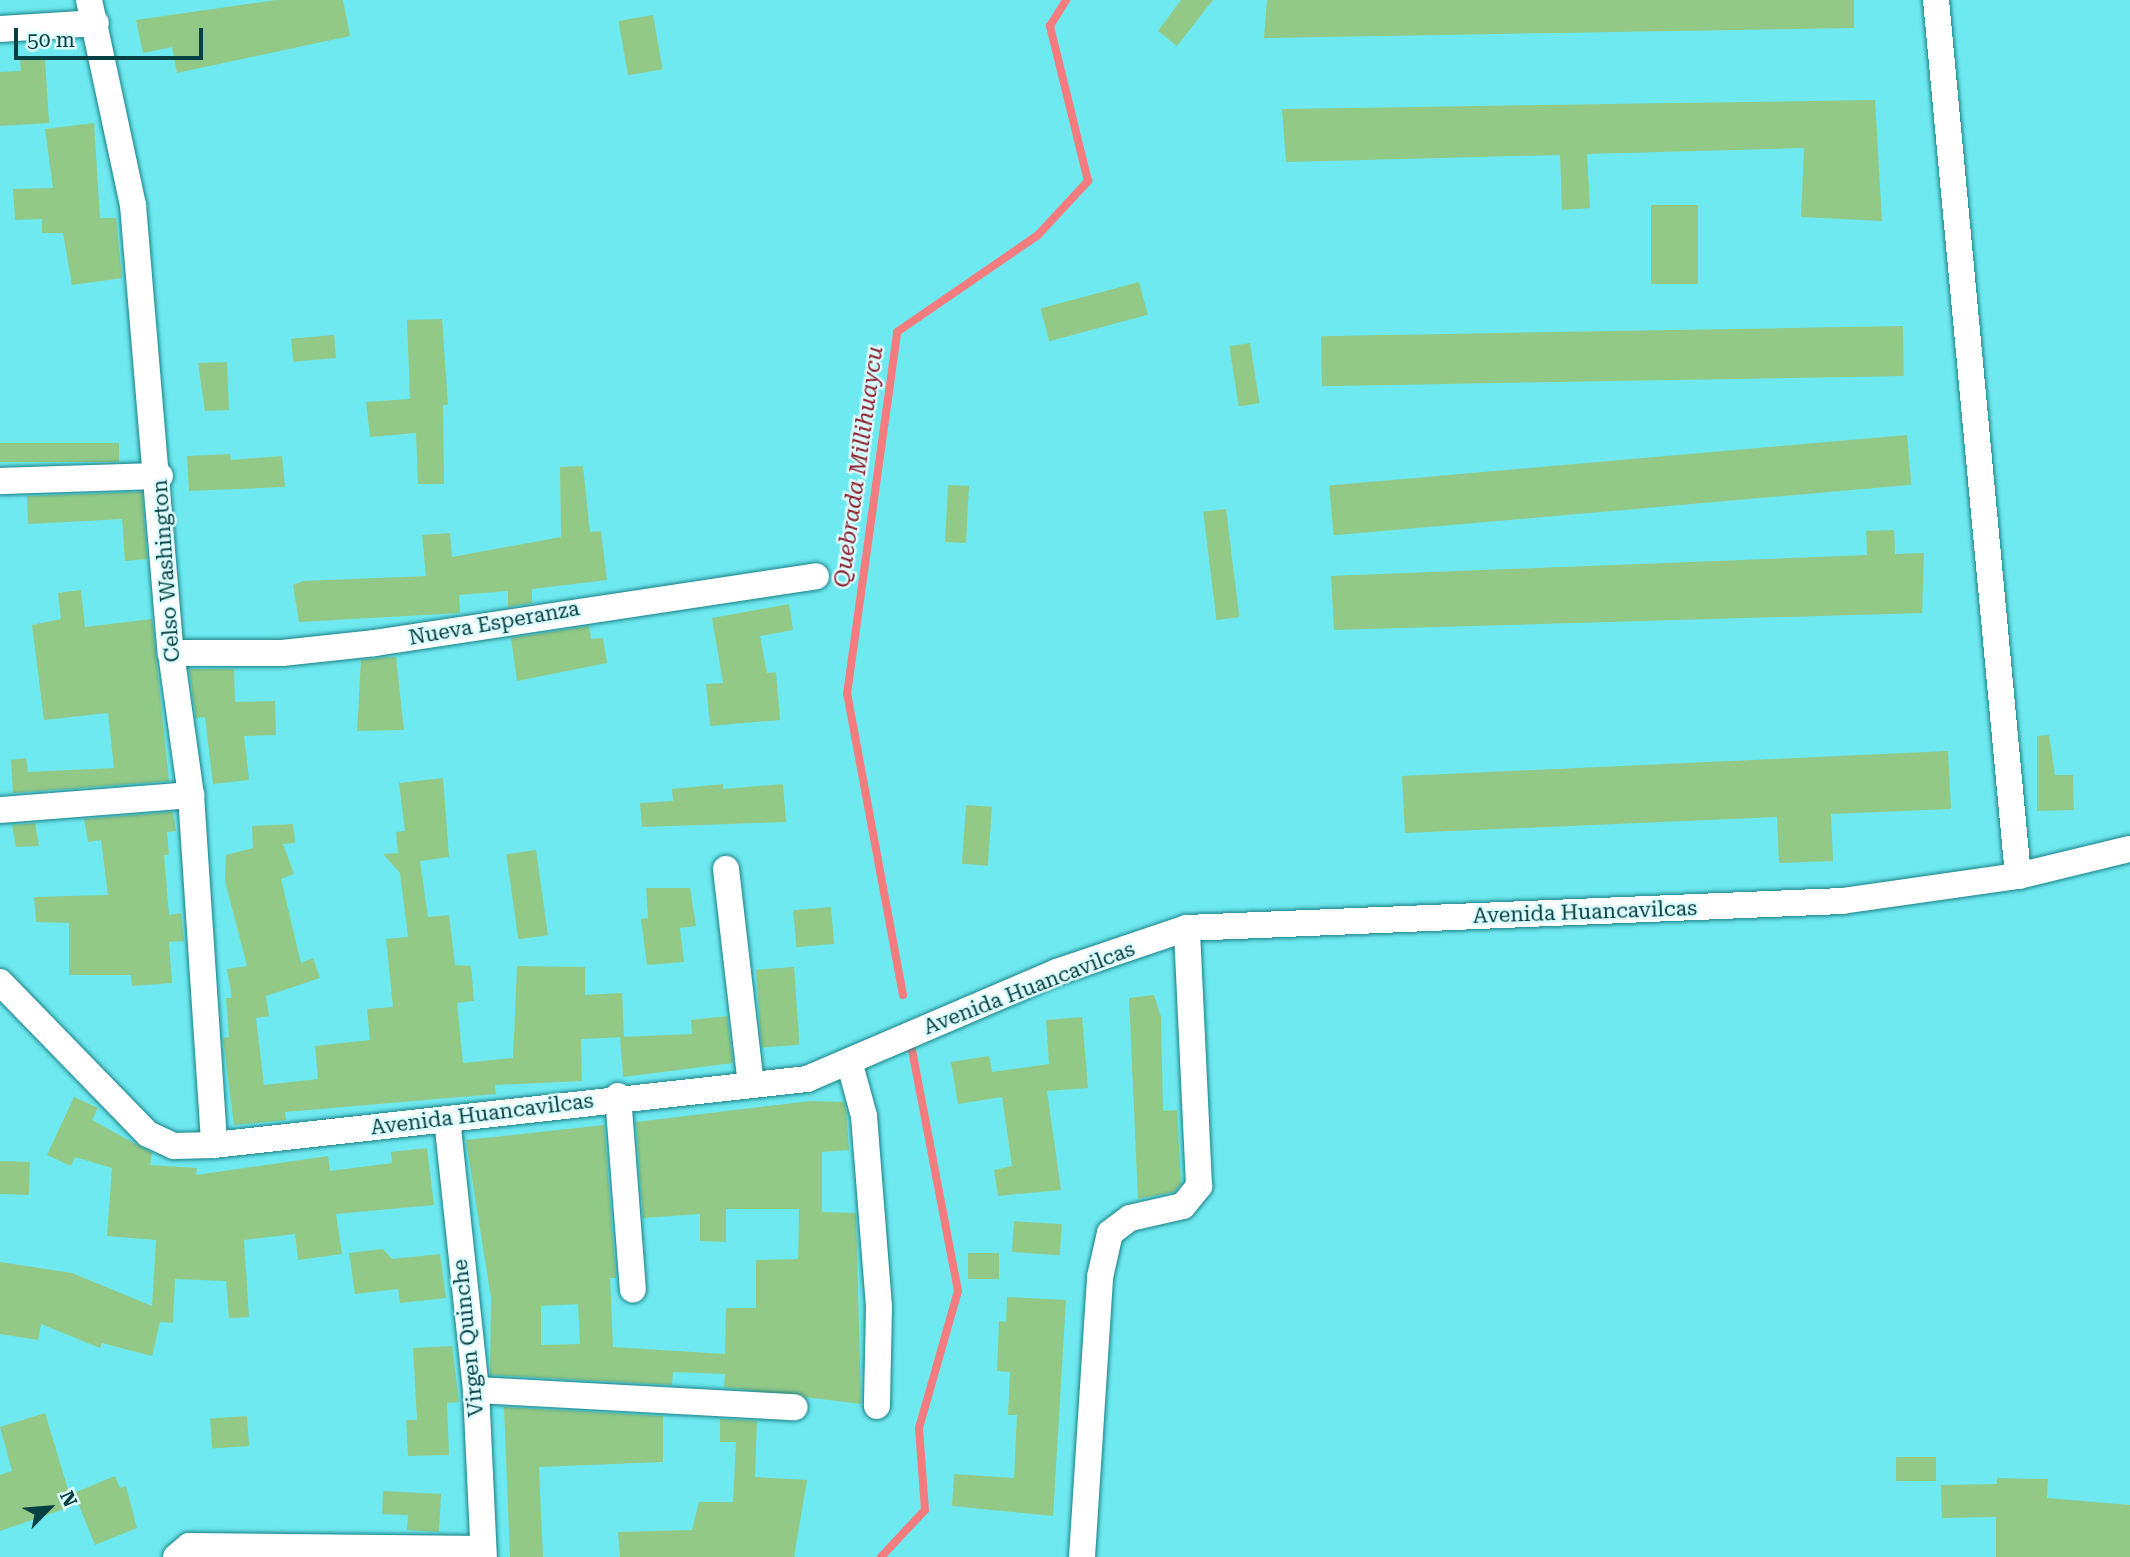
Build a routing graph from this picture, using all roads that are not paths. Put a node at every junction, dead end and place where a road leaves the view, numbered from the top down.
1 (1936, 0) edge
2 (92, 11) edge
3 (0, 29) edge
4 (160, 476) junction
5 (0, 481) edge
6 (816, 576) dead end
7 (171, 653) junction
8 (191, 795) junction
9 (0, 810) edge
10 (2130, 849) edge
11 (726, 869) dead end
12 (2018, 876) junction
13 (1187, 928) junction
14 (0, 982) edge
15 (849, 1061) junction
16 (751, 1084) junction
17 (618, 1097) junction
18 (447, 1119) junction
19 (214, 1145) junction
20 (633, 1290) dead end
21 (476, 1390) junction
22 (877, 1406) dead end
23 (795, 1407) dead end
24 (483, 1553) edge
25 (176, 1557) edge
26 (1082, 1557) edge

1 - 12 street
2 - 3 street
2 - 4 street, Celso Washington
4 - 5 street
4 - 7 street, Celso Washington
6 - 7 street, Nueva Esperanza
7 - 8 street, Celso Washington
8 - 9 street
8 - 19 street, Celso Washington
10 - 12 street, Avenida Huancavilcas
11 - 16 street
12 - 13 street, Avenida Huancavilcas
13 - 15 street, Avenida Huancavilcas
13 - 26 street
14 - 19 street, Avenida Huancavilcas
15 - 16 street, Avenida Huancavilcas
15 - 22 street
16 - 17 street, Avenida Huancavilcas
17 - 18 street, Avenida Huancavilcas
17 - 20 street
18 - 19 street, Avenida Huancavilcas
18 - 21 street, Virgen Quinche
21 - 23 street
21 - 24 street, Virgen Quinche
24 - 25 street

